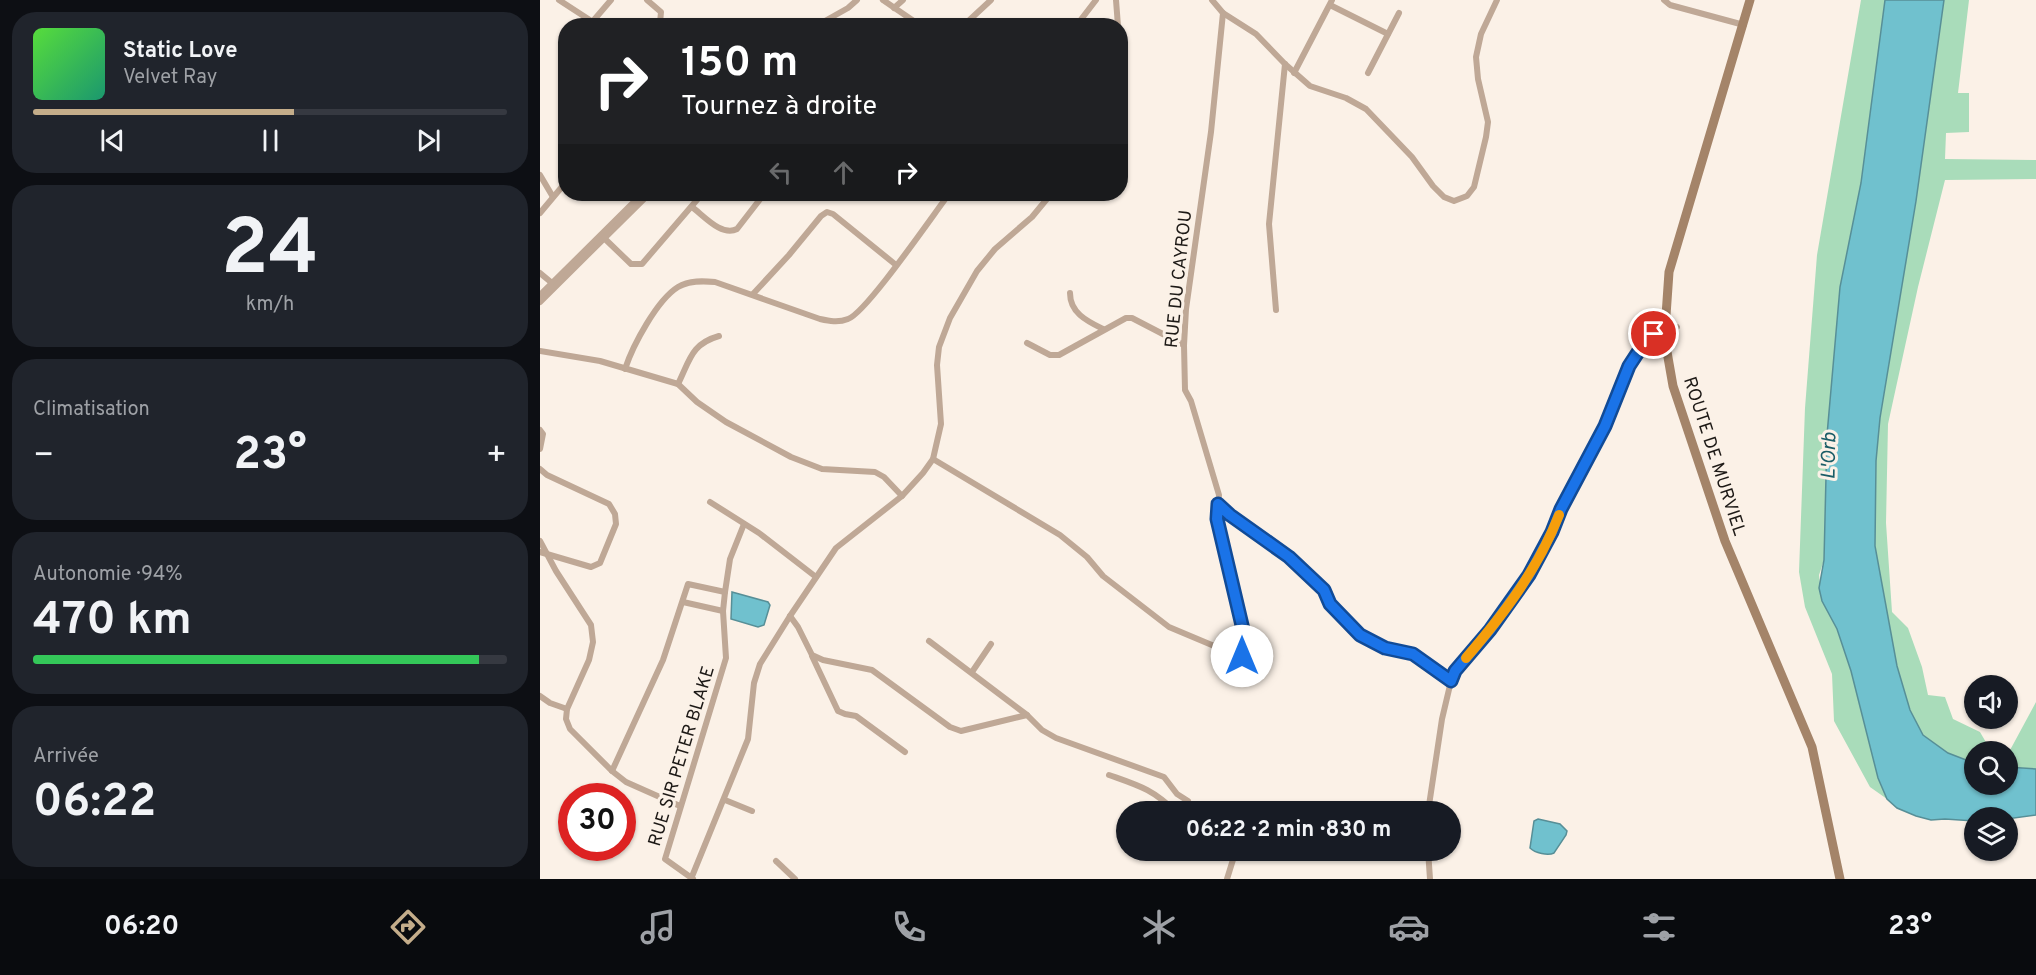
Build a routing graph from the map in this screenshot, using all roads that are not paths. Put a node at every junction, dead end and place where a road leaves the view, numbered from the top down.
1 (559, 0) edge
2 (611, 0) edge
3 (647, 0) edge
4 (857, 0) edge
5 (883, 0) edge
6 (903, 0) edge
7 (991, 0) edge
8 (1096, 0) edge
9 (1212, 0) edge
10 (1497, 0) edge
11 (1664, 0) edge
12 (1750, 0) edge
13 (1114, 1) edge
14 (1331, 2) edge
15 (894, 8) junction
16 (1223, 13) junction
17 (1399, 13) dead end
18 (587, 18) edge
19 (599, 18) edge
20 (660, 18) edge
21 (830, 18) edge
22 (909, 18) edge
23 (972, 18) edge
24 (1082, 18) edge
25 (1117, 18) edge
26 (1744, 25) junction
27 (1388, 34) junction
28 (1285, 64) junction
29 (1294, 73) junction
30 (1368, 73) dead end
31 (540, 175) edge
32 (558, 191) edge
33 (553, 197) junction
34 (635, 201) edge
35 (642, 201) edge
36 (697, 201) edge
37 (759, 201) edge
38 (944, 201) edge
39 (1046, 201) edge
40 (692, 207) junction
41 (540, 213) edge
42 (604, 238) junction
43 (896, 265) junction
44 (540, 273) edge
45 (552, 283) junction
46 (1070, 293) dead end
47 (753, 294) junction
48 (540, 295) edge
49 (540, 302) edge
50 (1276, 310) dead end
51 (1677, 327) dead end
52 (1102, 329) junction
53 (1665, 330) junction
54 (719, 336) dead end
55 (1027, 343) dead end
56 (1184, 345) junction
57 (542, 350) edge
58 (625, 369) junction
59 (678, 384) junction
60 (540, 430) edge
61 (540, 449) edge
62 (933, 459) junction
63 (540, 469) edge
64 (902, 496) junction
65 (710, 502) dead end
66 (1218, 504) junction
67 (744, 524) junction
68 (540, 541) edge
69 (543, 553) edge
70 (816, 577) junction
71 (725, 592) junction
72 (683, 602) junction
73 (723, 611) junction
74 (790, 616) junction
75 (929, 641) dead end
76 (990, 644) dead end
77 (812, 655) junction
78 (972, 672) junction
79 (1451, 681) junction
80 (540, 696) edge
81 (567, 709) junction
82 (1026, 715) junction
83 (905, 752) dead end
84 (612, 771) junction
85 (1109, 775) dead end
86 (725, 800) junction
87 (1164, 801) edge
88 (1188, 801) dead end
89 (1429, 801) edge
90 (681, 806) junction
91 (752, 811) dead end
92 (776, 861) dead end
93 (1233, 861) edge
94 (1429, 861) edge
95 (692, 879) edge
96 (795, 879) edge
97 (1227, 879) edge
98 (1430, 879) edge
99 (1840, 879) edge

1 - 18 street
2 - 19 street
3 - 20 street
4 - 21 street
5 - 15 street
6 - 15 street
7 - 23 street
8 - 24 street
9 - 16 street
10 - 29 street
11 - 26 street
12 - 26 main road, ROUTE DE MURVIEL
13 - 25 street
14 - 27 street
14 - 29 street
15 - 22 street
16 - 28 street
16 - 56 street, RUE DU CAYROU
17 - 27 street
26 - 53 main road, ROUTE DE MURVIEL
27 - 30 street
28 - 29 street
28 - 50 street
31 - 33 street
32 - 33 street
33 - 41 street
34 - 45 street
35 - 42 street
36 - 40 street
37 - 40 street
38 - 43 street
39 - 62 street
40 - 42 street
42 - 49 street
43 - 47 street
43 - 47 street
44 - 45 street
45 - 48 street
46 - 52 street
47 - 58 street
51 - 53 street
52 - 55 street
52 - 56 street
53 - 79 street
53 - 99 main road, ROUTE DE MURVIEL
54 - 59 street
56 - 66 street, RUE DU CAYROU
57 - 58 street
58 - 59 street
59 - 64 street
60 - 61 street
62 - 64 street
62 - 66 street, RUE DU CAYROU
63 - 69 street
64 - 70 street
65 - 67 street
66 - 79 street
67 - 70 street
67 - 71 street, RUE SIR PETER BLAKE
68 - 69 street
69 - 81 street
70 - 74 street
71 - 72 street
71 - 73 street, RUE SIR PETER BLAKE
72 - 73 street
72 - 84 street
73 - 90 street, RUE SIR PETER BLAKE
74 - 77 street
74 - 86 street
75 - 78 street
76 - 78 street
77 - 82 street
77 - 83 street
78 - 82 street
79 - 89 street
80 - 81 street
81 - 84 street
82 - 88 street
84 - 90 street
85 - 87 street
86 - 91 street
86 - 95 street
90 - 95 street, RUE SIR PETER BLAKE
92 - 96 street
93 - 97 street
94 - 98 street

